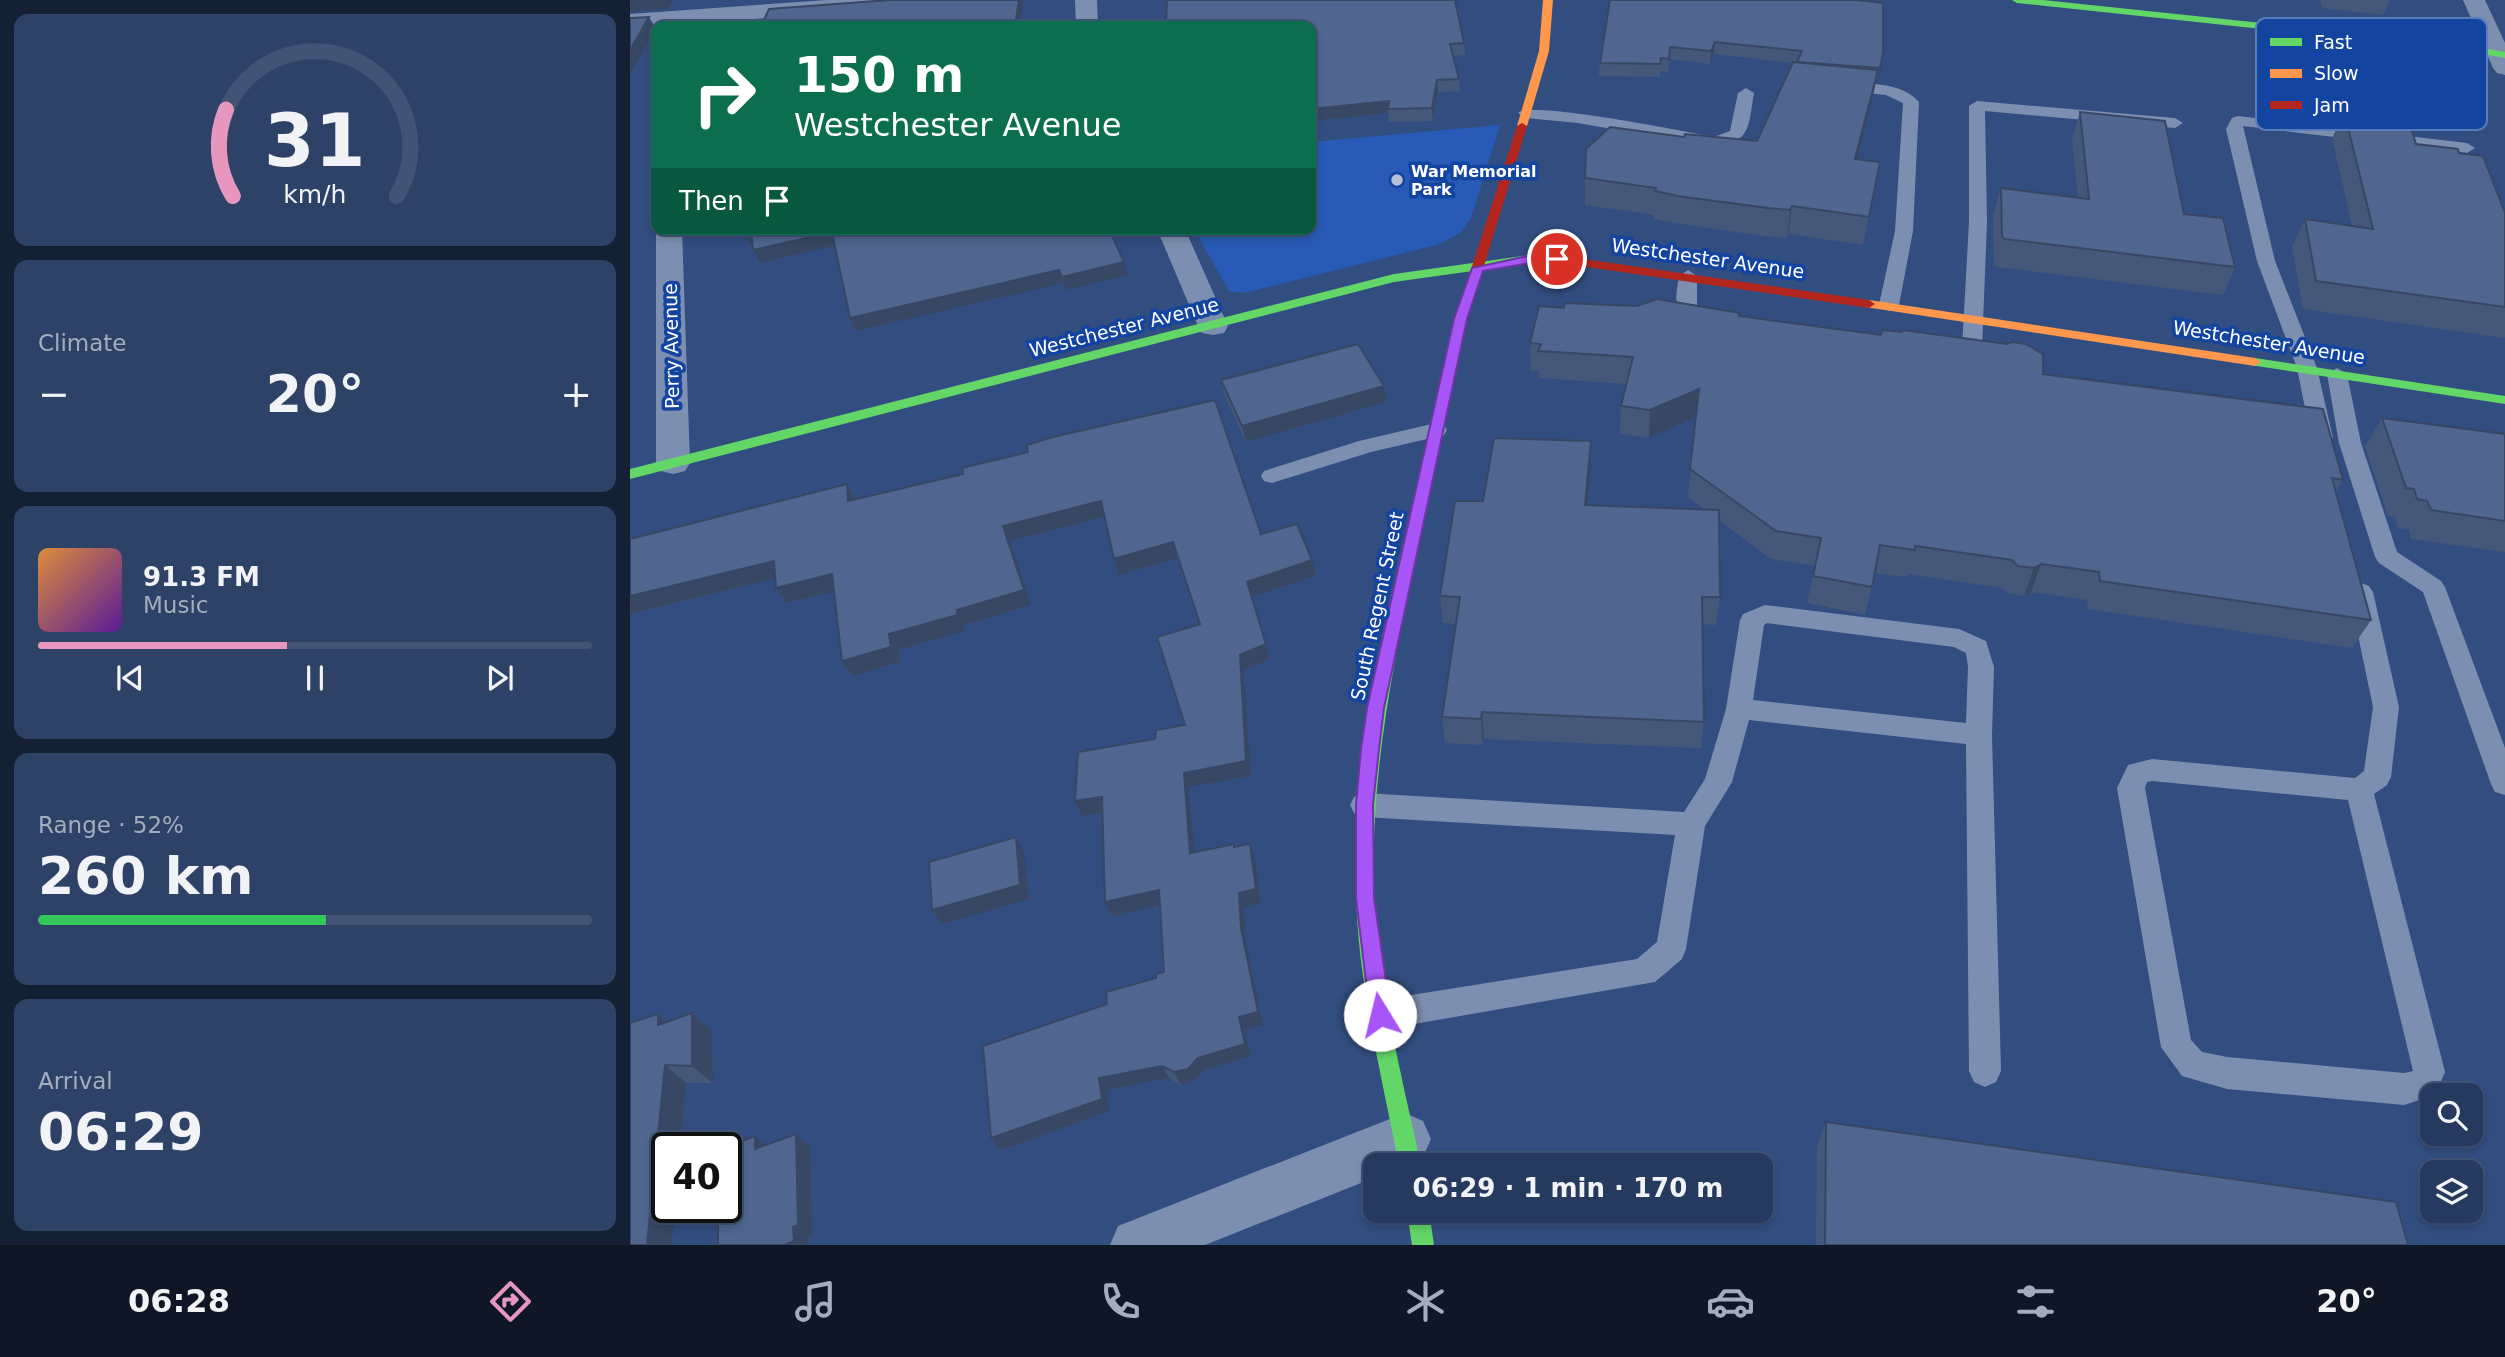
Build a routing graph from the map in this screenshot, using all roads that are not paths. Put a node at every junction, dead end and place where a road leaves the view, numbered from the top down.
1 (919, 0) edge
2 (1086, 0) edge
3 (1548, 0) edge
4 (2017, 0) edge
5 (2474, 0) edge
6 (717, 14) edge
7 (2483, 18) edge
8 (630, 21) edge
9 (1087, 21) edge
10 (2487, 26) edge
11 (2256, 29) edge
12 (2503, 59) edge
13 (1820, 85) edge
14 (1746, 93) dead end
15 (1525, 113) junction
16 (2175, 123) dead end
17 (2256, 123) edge
18 (2314, 130) edge
19 (2467, 148) dead end
20 (668, 235) edge
21 (1174, 235) edge
22 (1478, 268) junction
23 (1688, 276) junction
24 (1889, 306) junction
25 (1972, 318) junction
26 (1724, 321) edge
27 (1213, 326) junction
28 (1928, 352) edge
29 (2306, 369) junction
30 (2337, 373) junction
31 (2505, 400) edge
32 (1436, 430) junction
33 (673, 463) junction
34 (2328, 466) edge
35 (630, 474) edge
36 (1272, 477) dead end
37 (2356, 572) edge
38 (1739, 709) junction
39 (1979, 735) junction
40 (2505, 785) edge
41 (2359, 790) junction
42 (1364, 805) junction
43 (1691, 824) junction
44 (1380, 1015) junction
45 (1985, 1071) dead end
46 (1407, 1152) edge
47 (1420, 1223) edge
48 (1137, 1245) edge
49 (1423, 1245) edge

1 - 6 street
2 - 9 street
3 - 15 street, South Regent Street
4 - 11 street
5 - 7 street
6 - 8 street
10 - 12 street
13 - 24 lane
14 - 15 lane
15 - 22 street, South Regent Street
16 - 25 lane
17 - 29 lane
18 - 19 lane
20 - 33 street, Perry Avenue
21 - 27 street
22 - 23 street, Westchester Avenue
22 - 27 street, Westchester Avenue
22 - 32 street, South Regent Street
23 - 24 street, Westchester Avenue
23 - 26 lane
24 - 25 street, Westchester Avenue
25 - 28 lane
25 - 29 street, Westchester Avenue
27 - 33 street, Westchester Avenue
29 - 30 street, Westchester Avenue
29 - 34 lane
30 - 31 street, Westchester Avenue
30 - 40 lane
32 - 36 lane
32 - 42 street, South Regent Street
33 - 35 street, Westchester Avenue
37 - 41 lane
38 - 39 lane
38 - 39 lane
38 - 43 lane
39 - 45 lane
41 - 41 lane
42 - 43 lane
42 - 44 street, South Regent Street
43 - 44 lane
44 - 46 street, South Regent Street
46 - 48 street
47 - 49 street

